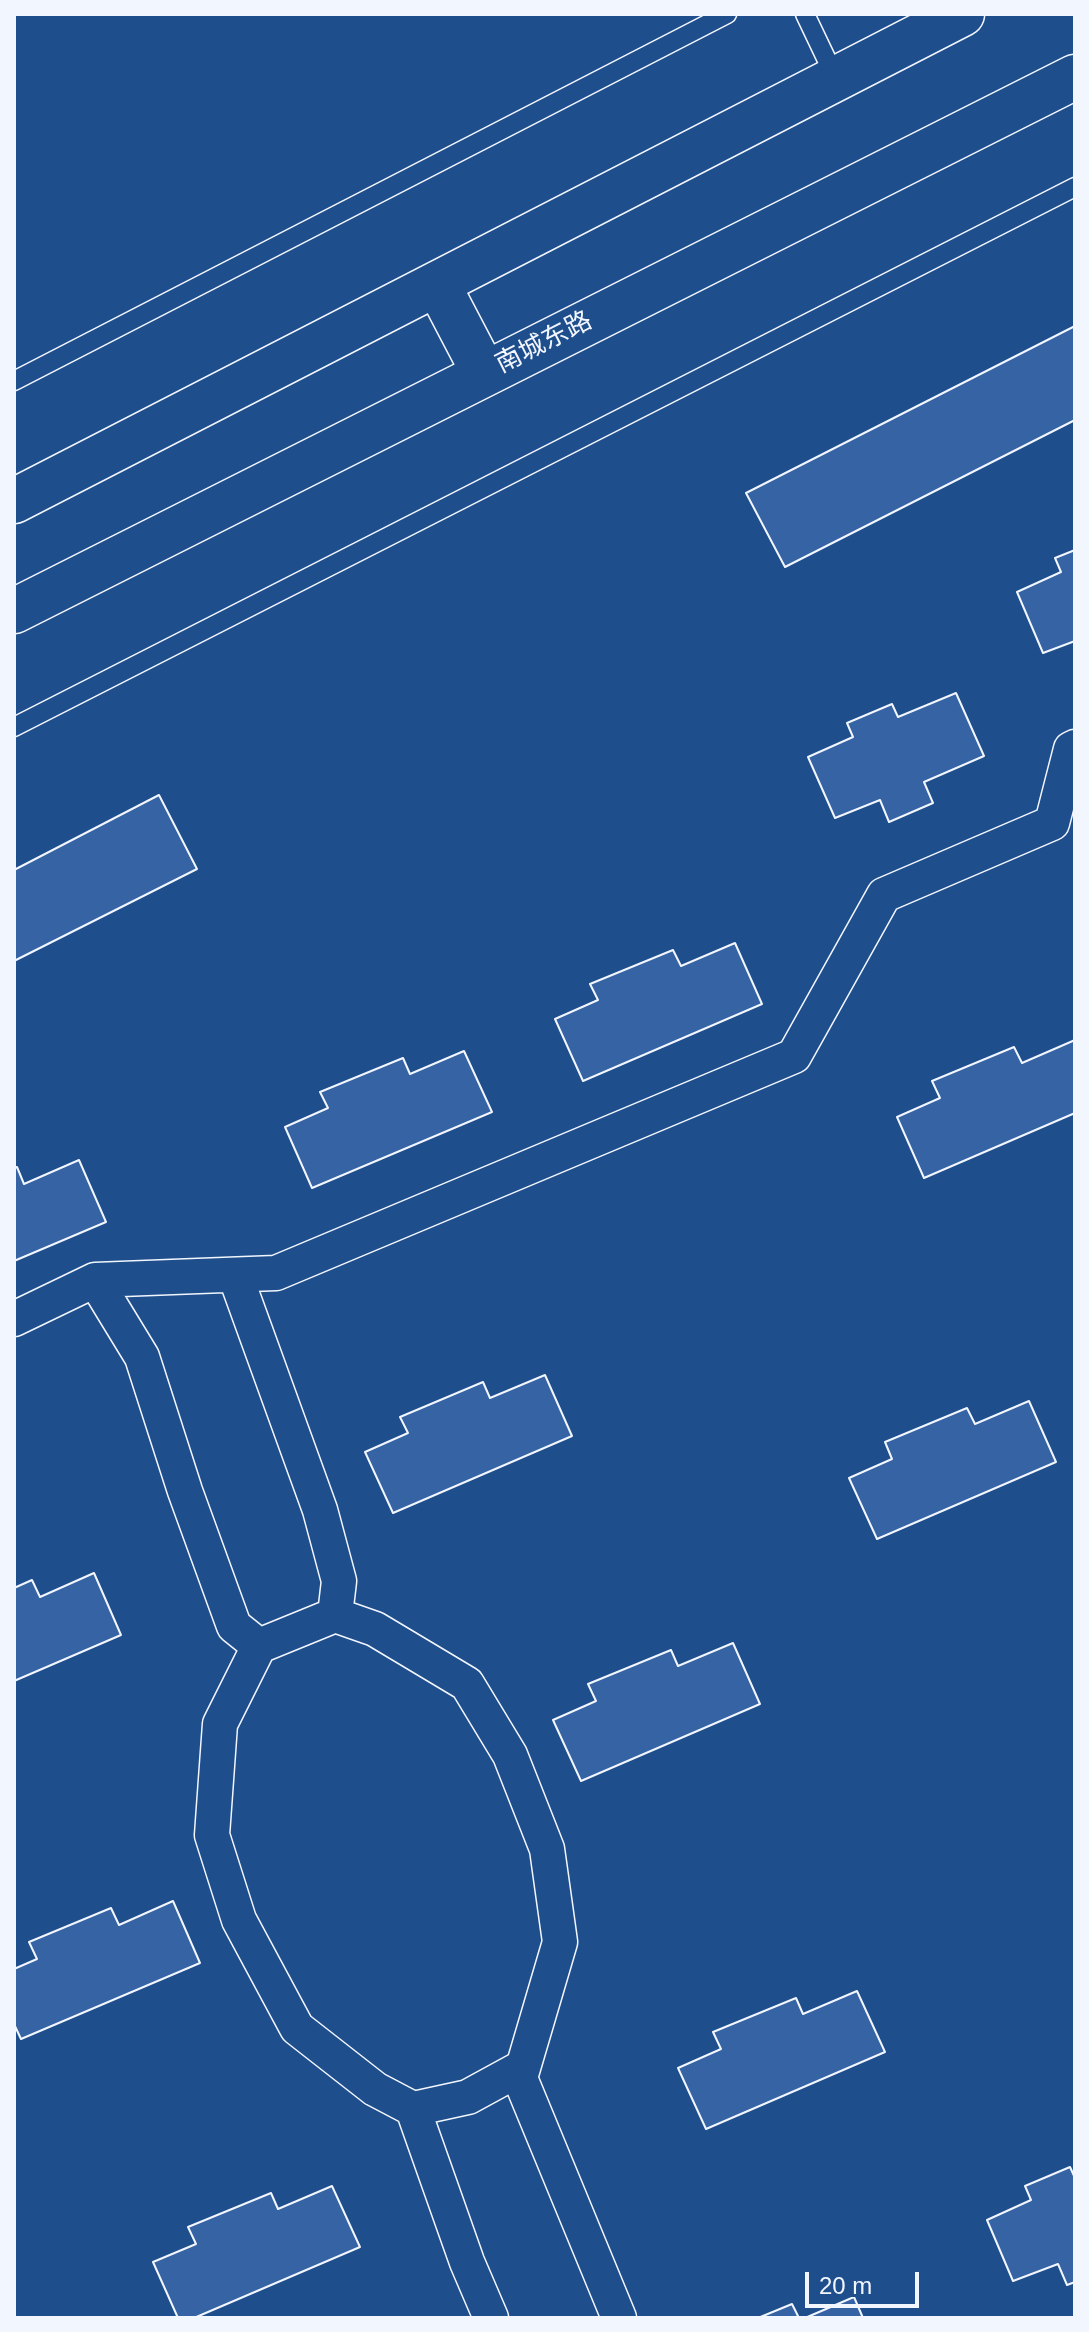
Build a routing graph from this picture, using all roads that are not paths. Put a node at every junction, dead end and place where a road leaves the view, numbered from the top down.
1 (727, 14) edge
2 (805, 14) edge
3 (962, 14) edge
4 (835, 77) junction
5 (1075, 77) edge
6 (1075, 187) edge
7 (438, 285) junction
8 (484, 373) junction
9 (14, 381) edge
10 (14, 501) edge
11 (14, 611) edge
12 (14, 727) edge
13 (1075, 747) edge
14 (235, 1275) junction
15 (95, 1280) junction
16 (14, 1319) edge
17 (335, 1615) junction
18 (259, 1646) junction
19 (523, 2067) junction
20 (413, 2109) junction
21 (491, 2318) edge
22 (619, 2318) edge

1 - 9 lane
2 - 4 lane
3 - 4 main road
4 - 7 main road
5 - 8 main road, 南城东路
6 - 12 lane
7 - 8 main road
7 - 10 main road
8 - 11 main road, 南城东路
13 - 14 street
14 - 15 street
14 - 17 street
15 - 16 street
15 - 18 street
17 - 18 street
17 - 19 street
18 - 20 street
19 - 20 street
19 - 22 street
20 - 21 street

